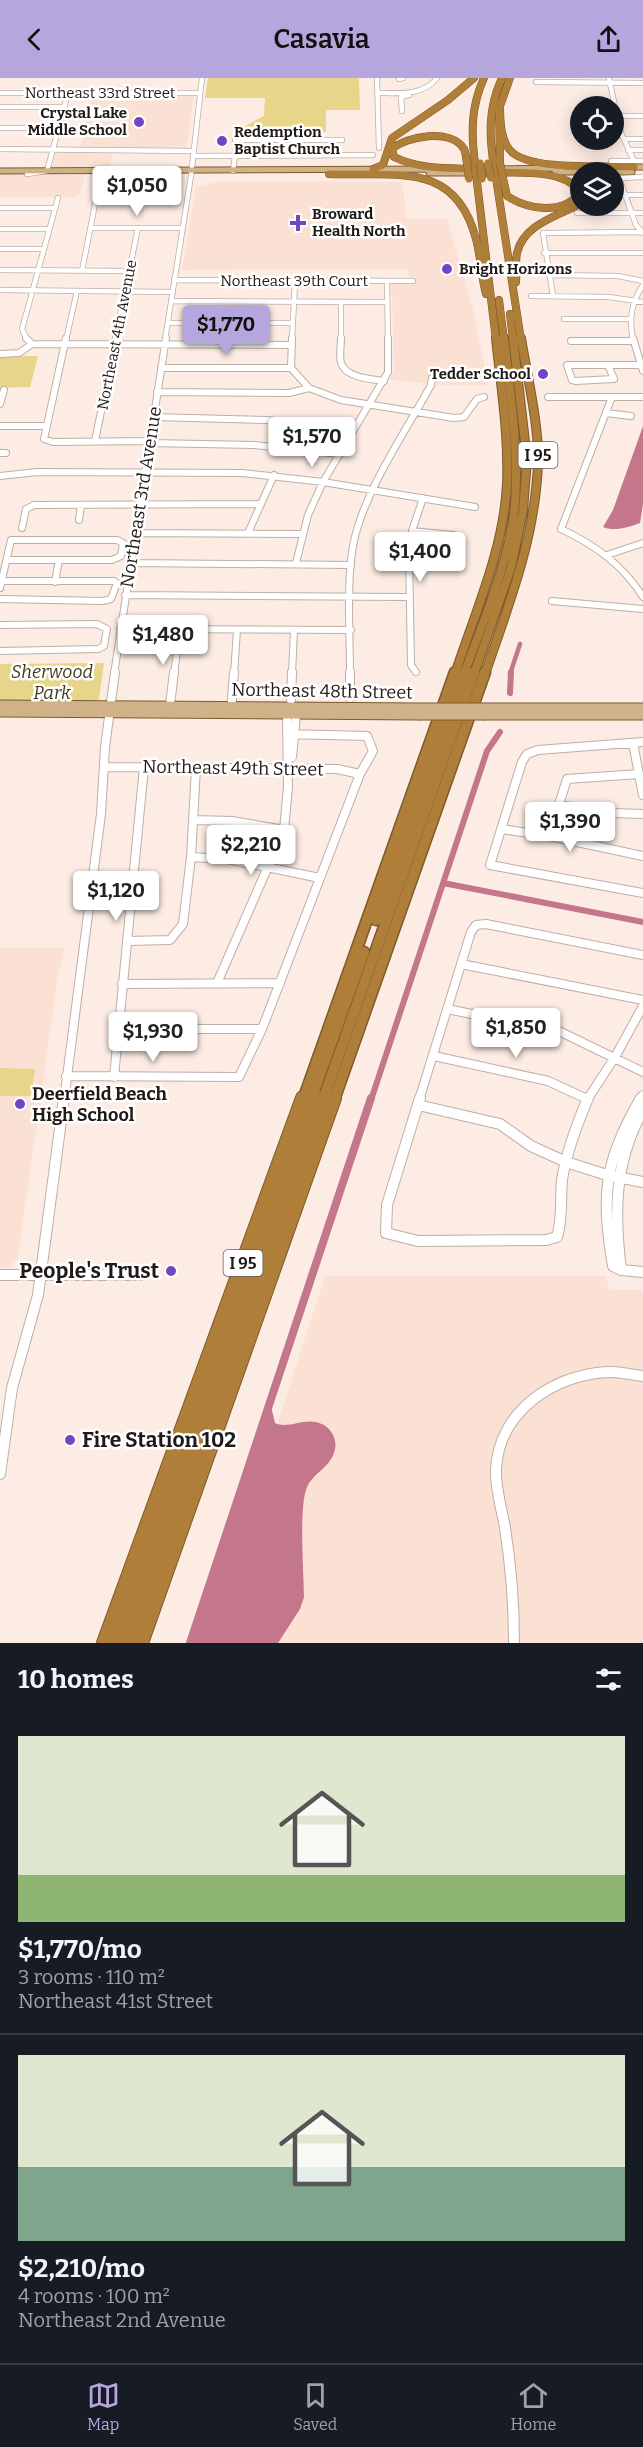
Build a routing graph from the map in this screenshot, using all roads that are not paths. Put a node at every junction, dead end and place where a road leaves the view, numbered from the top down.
1 (202, 78) edge
2 (377, 78) edge
3 (437, 78) edge
4 (474, 78) edge
5 (484, 78) edge
6 (490, 78) edge
7 (497, 78) edge
8 (502, 78) edge
9 (510, 78) edge
10 (569, 80) edge
11 (609, 80) edge
12 (536, 82) dead end
13 (643, 82) edge
14 (414, 92) junction
15 (0, 93) edge
16 (68, 93) junction
17 (200, 93) junction
18 (378, 93) junction
19 (613, 96) edge
20 (500, 104) junction
21 (0, 107) edge
22 (65, 107) junction
23 (402, 111) dead end
24 (624, 116) edge
25 (643, 116) edge
26 (0, 128) edge
27 (59, 128) junction
28 (238, 133) dead end
29 (342, 133) dead end
30 (624, 136) edge
31 (625, 139) junction
32 (643, 139) edge
33 (235, 140) junction
34 (342, 140) junction
35 (379, 148) dead end
36 (0, 149) edge
37 (53, 149) junction
38 (628, 150) junction
39 (643, 150) edge
40 (193, 153) junction
41 (387, 154) junction
42 (373, 155) dead end
43 (234, 156) junction
44 (343, 156) junction
45 (612, 161) dead end
46 (643, 161) edge
47 (634, 164) junction
48 (569, 168) joint
49 (374, 169) junction
50 (390, 169) junction
51 (643, 170) edge
52 (233, 171) junction
53 (486, 171) junction
54 (624, 171) edge
55 (0, 172) edge
56 (47, 172) junction
57 (191, 172) junction
58 (570, 172) edge
59 (329, 174) junction
60 (402, 174) junction
61 (643, 177) edge
62 (626, 195) junction
63 (643, 195) edge
64 (58, 198) dead end
65 (95, 204) dead end
66 (0, 208) edge
67 (55, 208) junction
68 (570, 209) edge
69 (624, 213) edge
70 (632, 213) junction
71 (643, 213) edge
72 (92, 228) junction
73 (138, 228) junction
74 (182, 228) junction
75 (0, 229) edge
76 (50, 229) junction
77 (642, 232) edge
78 (476, 238) junction
79 (0, 249) edge
80 (44, 249) junction
81 (544, 253) junction
82 (643, 253) edge
83 (0, 270) edge
84 (38, 270) junction
85 (82, 271) junction
86 (130, 271) junction
87 (549, 275) junction
88 (174, 280) junction
89 (295, 281) junction
90 (387, 281) junction
91 (413, 281) dead end
92 (643, 283) edge
93 (0, 290) edge
94 (33, 290) junction
95 (76, 291) junction
96 (126, 291) junction
97 (173, 292) junction
98 (552, 296) junction
99 (531, 297) dead end
100 (633, 300) junction
101 (171, 301) junction
102 (293, 302) junction
103 (341, 302) junction
104 (387, 302) junction
105 (643, 302) edge
106 (513, 316) junction
107 (564, 318) dead end
108 (629, 318) junction
109 (168, 322) junction
110 (292, 323) junction
111 (495, 325) junction
112 (633, 341) junction
113 (571, 342) dead end
114 (65, 343) junction
115 (115, 343) junction
116 (32, 344) junction
117 (165, 344) junction
118 (292, 345) junction
119 (0, 354) edge
120 (608, 365) junction
121 (161, 368) junction
122 (291, 368) junction
123 (642, 368) edge
124 (432, 378) dead end
125 (384, 381) junction
126 (309, 388) junction
127 (4, 390) dead end
128 (157, 392) junction
129 (484, 397) dead end
130 (548, 397) dead end
131 (612, 397) junction
132 (643, 397) edge
133 (0, 401) edge
134 (369, 404) junction
135 (415, 412) junction
136 (606, 413) junction
137 (630, 416) dead end
138 (153, 417) junction
139 (0, 426) edge
140 (47, 426) junction
141 (354, 429) junction
142 (96, 441) junction
143 (149, 442) junction
144 (517, 444) junction
145 (340, 454) junction
146 (145, 472) junction
147 (274, 475) junction
148 (0, 476) edge
149 (507, 478) junction
150 (323, 482) junction
151 (373, 490) junction
152 (423, 498) junction
153 (259, 504) junction
154 (81, 505) junction
155 (140, 505) junction
156 (475, 507) dead end
157 (79, 520) dead end
158 (22, 528) dead end
159 (412, 531) junction
160 (136, 533) junction
161 (248, 533) junction
162 (302, 534) junction
163 (453, 535) dead end
164 (643, 543) edge
165 (607, 555) junction
166 (7, 560) junction
167 (59, 560) junction
168 (130, 563) junction
169 (296, 563) junction
170 (351, 565) junction
171 (407, 565) junction
172 (442, 566) dead end
173 (55, 582) junction
174 (0, 584) edge
175 (126, 595) junction
176 (351, 597) junction
177 (408, 597) junction
178 (643, 597) edge
179 (0, 599) edge
180 (552, 601) dead end
181 (643, 609) edge
182 (0, 625) edge
183 (120, 629) junction
184 (180, 630) junction
185 (237, 630) junction
186 (294, 630) junction
187 (351, 630) junction
188 (0, 651) edge
189 (416, 672) dead end
190 (350, 698) dead end
191 (291, 700) dead end
192 (170, 705) junction
193 (0, 708) edge
194 (110, 708) junction
195 (643, 708) edge
196 (231, 710) junction
197 (419, 712) junction
198 (487, 712) junction
199 (292, 715) junction
200 (643, 715) edge
201 (290, 734) junction
202 (643, 742) edge
203 (633, 743) junction
204 (105, 767) junction
205 (144, 767) junction
206 (196, 768) junction
207 (289, 769) junction
208 (360, 774) junction
209 (639, 774) junction
210 (643, 795) edge
211 (558, 805) junction
212 (643, 814) edge
213 (193, 820) junction
214 (501, 829) junction
215 (284, 830) junction
216 (549, 836) junction
217 (643, 856) edge
218 (191, 857) junction
219 (269, 866) junction
220 (320, 878) junction
221 (643, 893) edge
222 (127, 941) junction
223 (643, 956) edge
224 (461, 964) junction
225 (217, 983) junction
226 (280, 983) junction
227 (122, 984) junction
228 (643, 1000) edge
229 (643, 1006) edge
230 (447, 1009) junction
231 (118, 1029) junction
232 (262, 1029) junction
233 (434, 1056) junction
234 (615, 1058) junction
235 (643, 1072) edge
236 (66, 1076) junction
237 (114, 1077) junction
238 (643, 1095) edge
239 (587, 1099) junction
240 (418, 1105) junction
241 (643, 1110) edge
242 (629, 1124) junction
243 (643, 1128) edge
244 (566, 1162) junction
245 (607, 1175) junction
246 (617, 1177) junction
247 (643, 1182) edge
248 (621, 1270) junction
249 (643, 1272) edge
250 (39, 1274) junction
251 (0, 1275) edge
252 (141, 1275) dead end
253 (643, 1376) edge
254 (0, 1474) edge
255 (104, 1643) edge
256 (115, 1643) edge
257 (130, 1643) edge
258 (141, 1643) edge
259 (514, 1643) edge

1 - 17 street, Northeast 3rd Avenue
2 - 18 street
3 - 14 street
4 - 41 highway
5 - 53 highway, I 95
6 - 53 highway
7 - 53 highway
8 - 53 highway, I 95
9 - 20 highway
10 - 11 street
10 - 12 street
11 - 13 street
11 - 19 street
14 - 18 street
14 - 23 street
15 - 16 street, Northeast 33rd Street
16 - 17 street, Northeast 33rd Street
16 - 22 street
17 - 40 street, Northeast 3rd Avenue
18 - 35 street
20 - 47 highway
20 - 53 highway
21 - 22 street
22 - 27 street
24 - 25 street
26 - 27 street
27 - 37 street
28 - 33 street
29 - 34 street
30 - 31 street
31 - 32 street
31 - 38 street
33 - 34 street
33 - 43 street
34 - 44 street
36 - 37 street
37 - 40 street
37 - 56 street
38 - 39 street
38 - 47 street
40 - 43 street
40 - 57 street, Northeast 3rd Avenue
41 - 49 highway
41 - 50 highway
42 - 44 street
43 - 44 street
43 - 52 street
45 - 47 street
46 - 47 street
47 - 48 main road
47 - 51 main road
48 - 53 main road
49 - 50 main road
49 - 52 main road
50 - 53 main road
50 - 60 highway
51 - 54 main road
52 - 57 main road
53 - 53 highway
53 - 53 highway, bridge
53 - 58 main road
53 - 60 main road
53 - 78 highway
53 - 106 highway, I 95
53 - 111 highway, I 95
53 - 144 highway
55 - 56 main road
55 - 56 main road
56 - 57 main road
56 - 57 main road
57 - 59 main road
57 - 74 street, Northeast 3rd Avenue
59 - 60 main road
59 - 78 highway
61 - 62 street
62 - 63 street
62 - 70 street
64 - 67 street
65 - 72 street
66 - 67 street
67 - 76 street
68 - 106 highway
69 - 70 street
70 - 71 street
70 - 77 street
72 - 73 street
72 - 85 street
73 - 74 street
73 - 86 street, Northeast 4th Avenue
74 - 88 street, Northeast 3rd Avenue
75 - 76 street
76 - 80 street
77 - 81 street
78 - 111 highway
79 - 80 street
80 - 84 street
81 - 82 street
81 - 87 street
83 - 84 street
84 - 85 street
84 - 94 street
85 - 86 street
86 - 96 street, Northeast 4th Avenue
87 - 92 street
87 - 98 street
88 - 89 street, Northeast 39th Court
88 - 97 street, Northeast 3rd Avenue
89 - 90 street, Northeast 39th Court
89 - 102 street
90 - 91 street, Northeast 39th Court
90 - 104 street
92 - 100 street
93 - 94 street
94 - 95 street
94 - 116 street
95 - 96 street
95 - 114 street
96 - 97 street
96 - 115 street, Northeast 4th Avenue
97 - 101 street, Northeast 3rd Avenue
98 - 99 street
98 - 100 street
100 - 105 street
100 - 108 street
101 - 102 street
101 - 109 street, Northeast 3rd Avenue
102 - 103 street
102 - 110 street
103 - 104 street
103 - 125 street
104 - 125 street
106 - 257 highway
106 - 258 highway, I 95
107 - 108 street
108 - 112 street
109 - 110 street
109 - 117 street, Northeast 3rd Avenue
110 - 118 street
111 - 149 highway, I 95
112 - 113 street
112 - 123 street
114 - 115 street
114 - 116 street
114 - 140 street
115 - 117 street
115 - 142 street, Northeast 4th Avenue
116 - 119 street
117 - 118 street
117 - 121 street, Northeast 3rd Avenue
118 - 122 street
120 - 120 street
120 - 123 street
121 - 122 street
121 - 128 street, Northeast 3rd Avenue
122 - 126 street
124 - 135 street
125 - 134 street
126 - 128 street
126 - 134 street
127 - 133 street
128 - 138 street, Northeast 3rd Avenue
129 - 135 street
130 - 131 street
131 - 132 street
131 - 136 street
134 - 135 street
134 - 141 street
135 - 151 street
136 - 137 street
136 - 165 street
138 - 141 street
138 - 143 street, Northeast 3rd Avenue
139 - 140 street
140 - 142 street
141 - 145 street
142 - 143 street
143 - 145 street
143 - 146 street, Northeast 3rd Avenue
144 - 149 highway
144 - 256 highway
145 - 150 street
146 - 147 street
146 - 148 street
146 - 155 street, Northeast 3rd Avenue
147 - 150 street
147 - 153 street
149 - 255 highway, I 95
150 - 151 street
150 - 162 street
151 - 152 street
151 - 170 street
152 - 156 street
152 - 159 street
153 - 155 street
153 - 161 street
154 - 155 street
154 - 157 street
154 - 158 street
155 - 160 street, Northeast 3rd Avenue
159 - 163 street
159 - 171 street
160 - 161 street
160 - 168 street, Northeast 3rd Avenue
161 - 162 street
162 - 169 street
164 - 165 street
165 - 178 street
166 - 167 street
166 - 167 street
166 - 174 street
167 - 173 street
168 - 169 street
168 - 175 street, Northeast 3rd Avenue
169 - 170 street
170 - 176 street
171 - 172 street
171 - 177 street
173 - 174 street
173 - 179 street
175 - 176 street
175 - 183 street, Northeast 3rd Avenue
176 - 177 street
176 - 187 street
177 - 189 street
180 - 181 street
182 - 188 street
183 - 184 street
183 - 194 street, Northeast 3rd Avenue
184 - 185 street
184 - 192 street
185 - 186 street
185 - 196 street
186 - 187 street
186 - 191 street
187 - 190 street
192 - 194 main road, Northeast 48th Street
192 - 196 main road, Northeast 48th Street
193 - 194 main road, Northeast 48th Street
193 - 194 main road, Northeast 48th Street
194 - 196 main road, Northeast 48th Street
194 - 204 street, Northeast 3rd Avenue
195 - 198 main road, Northeast 48th Street
196 - 197 main road, Northeast 48th Street
196 - 199 main road, Northeast 48th Street
197 - 198 main road, Northeast 48th Street, bridge
197 - 199 main road, Northeast 48th Street
198 - 200 main road, Northeast 48th Street
199 - 201 street
201 - 207 street
201 - 208 street
202 - 203 street
203 - 209 street
203 - 214 street
204 - 205 street, Northeast 49th Street
204 - 236 street, Northeast 3rd Avenue
205 - 206 street, Northeast 49th Street
205 - 222 street
206 - 207 street, Northeast 49th Street
206 - 213 street
207 - 208 street, Northeast 49th Street
207 - 215 street
208 - 220 street
209 - 210 street
209 - 211 street
211 - 212 street
211 - 216 street
213 - 215 street
213 - 218 street
214 - 216 street
214 - 221 street
215 - 219 street
216 - 217 street
218 - 219 street
218 - 222 street
219 - 220 street
219 - 225 street
220 - 226 street
222 - 227 street
223 - 224 street
224 - 228 street
224 - 230 street
225 - 226 street
225 - 227 street
226 - 232 street
227 - 231 street
229 - 234 street
230 - 233 street
230 - 234 street
231 - 232 street
231 - 237 street
232 - 237 street
233 - 239 street
233 - 240 street
234 - 235 street
234 - 239 street
236 - 237 street
236 - 250 street, Northeast 3rd Avenue
238 - 242 street
239 - 244 street
240 - 244 street
240 - 244 street
241 - 242 street
242 - 243 street
242 - 245 street
242 - 246 street
244 - 245 street
245 - 246 street
245 - 248 street
246 - 247 street
246 - 248 street
248 - 249 street
250 - 251 street
250 - 252 street
250 - 254 street, Northeast 3rd Avenue
253 - 259 street

